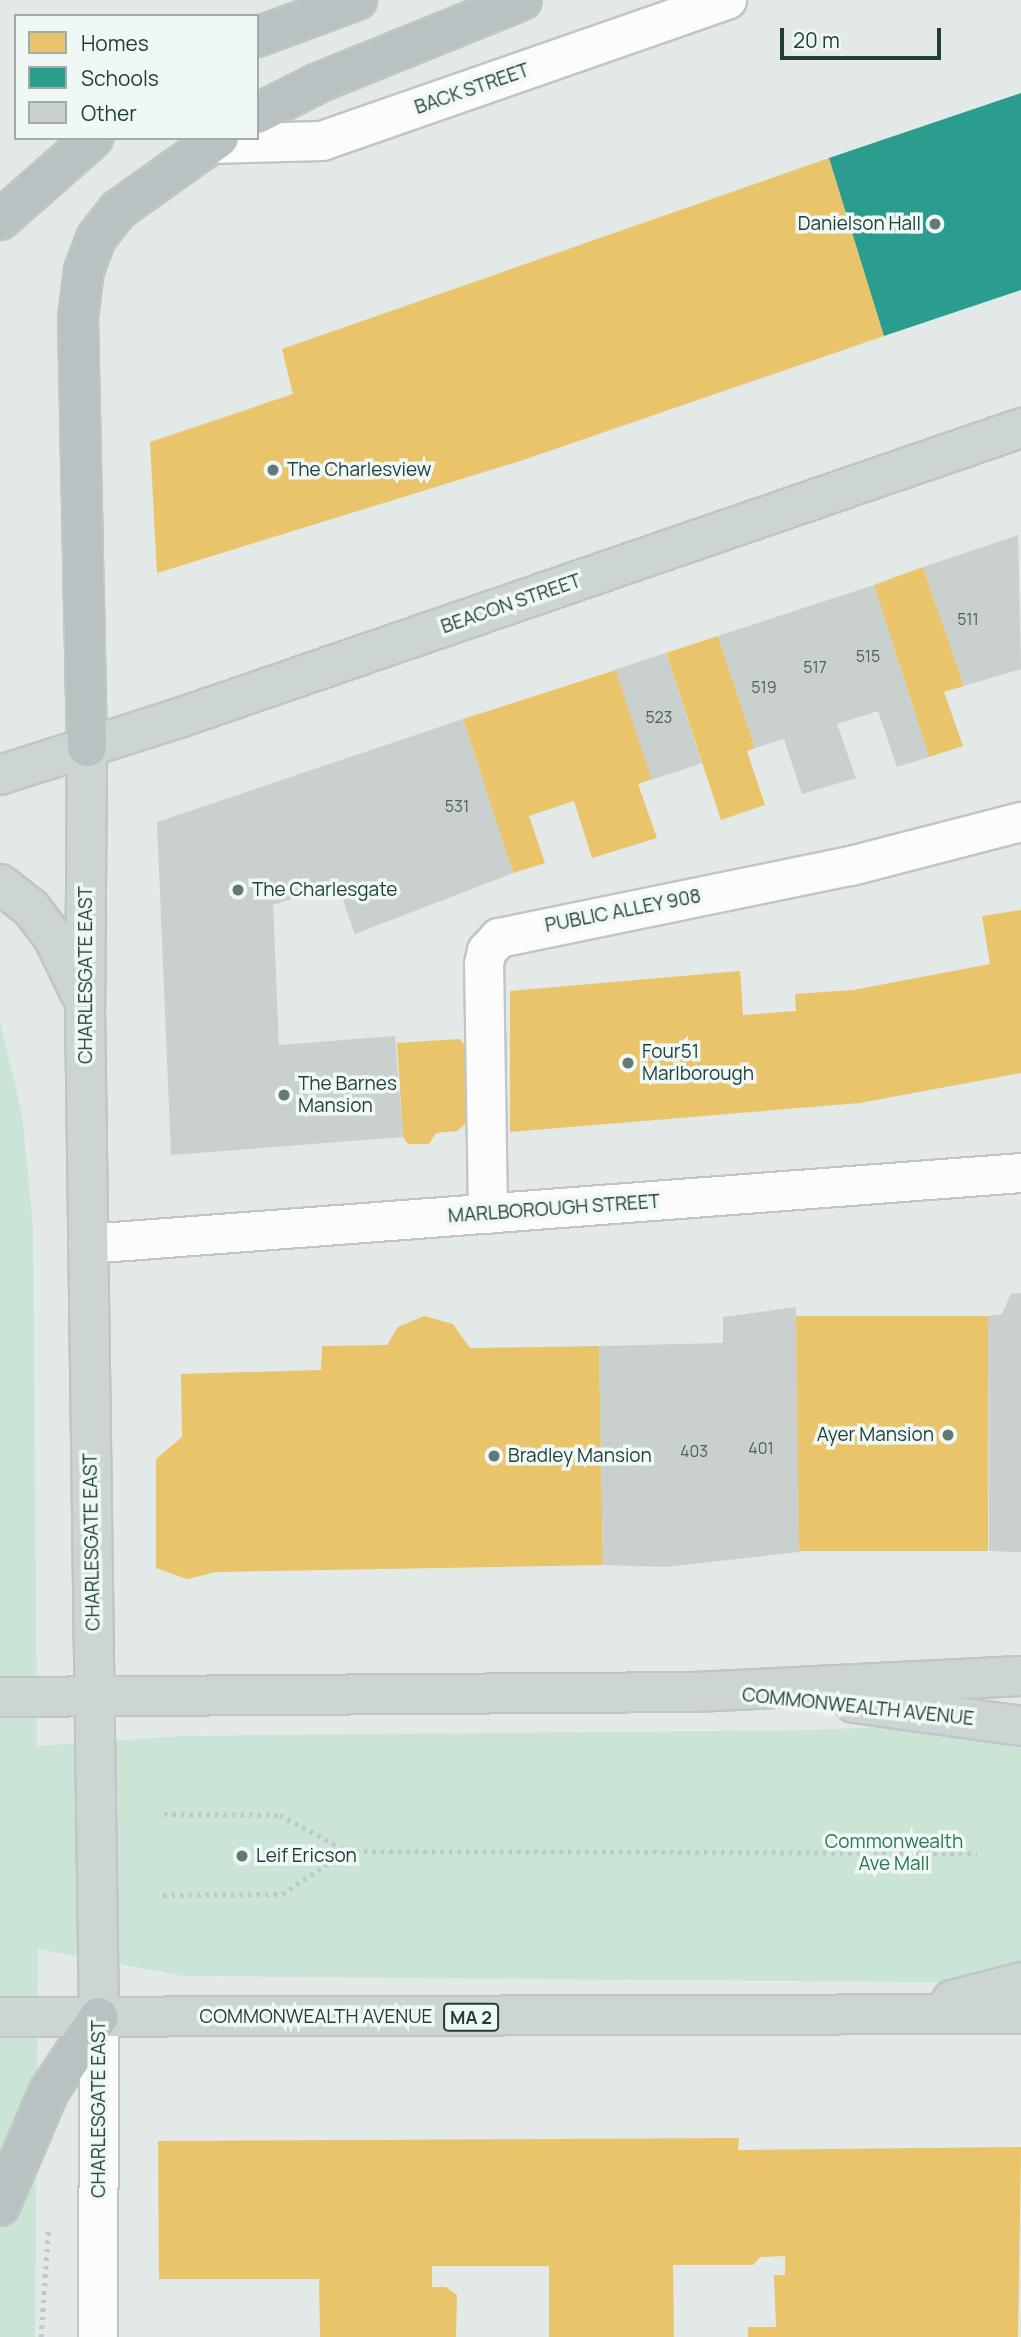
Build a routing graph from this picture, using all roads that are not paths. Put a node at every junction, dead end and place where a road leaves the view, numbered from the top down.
1 (357, 0) edge
2 (522, 0) edge
3 (727, 0) edge
4 (259, 36) edge
5 (259, 113) edge
6 (91, 140) edge
7 (215, 141) edge
8 (0, 220) edge
9 (1021, 428) edge
10 (87, 747) junction
11 (0, 775) edge
12 (1021, 822) edge
13 (0, 884) edge
14 (85, 1005) junction
15 (1021, 1173) edge
16 (488, 1214) junction
17 (88, 1244) junction
18 (1021, 1676) edge
19 (695, 1692) junction
20 (93, 1695) junction
21 (11, 1697) edge
22 (1021, 1726) edge
23 (1021, 1982) edge
24 (1021, 2014) edge
25 (843, 2015) junction
26 (0, 2017) edge
27 (99, 2017) junction
28 (0, 2206) edge
29 (98, 2337) edge

1 - 4 highway
2 - 5 highway
3 - 7 street, BACK STREET
6 - 8 highway
7 - 10 highway
9 - 10 main road, BEACON STREET
10 - 11 main road, BEACON STREET
10 - 14 main road, CHARLESGATE EAST
12 - 16 street, PUBLIC ALLEY 908
13 - 14 main road
14 - 17 main road, CHARLESGATE EAST
15 - 16 street, MARLBOROUGH STREET
16 - 17 street, MARLBOROUGH STREET
17 - 20 main road, CHARLESGATE EAST
18 - 19 main road, COMMONWEALTH AVENUE
19 - 20 main road, COMMONWEALTH AVENUE
19 - 22 main road, COMMONWEALTH AVENUE
20 - 21 main road, COMMONWEALTH AVENUE
20 - 27 main road, CHARLESGATE EAST
23 - 25 main road, COMMONWEALTH AVENUE / MA 2
24 - 25 main road, COMMONWEALTH AVENUE
25 - 27 main road, COMMONWEALTH AVENUE / MA 2
26 - 27 main road, COMMONWEALTH AVENUE / MA 2
27 - 28 highway
27 - 29 street, CHARLESGATE EAST

